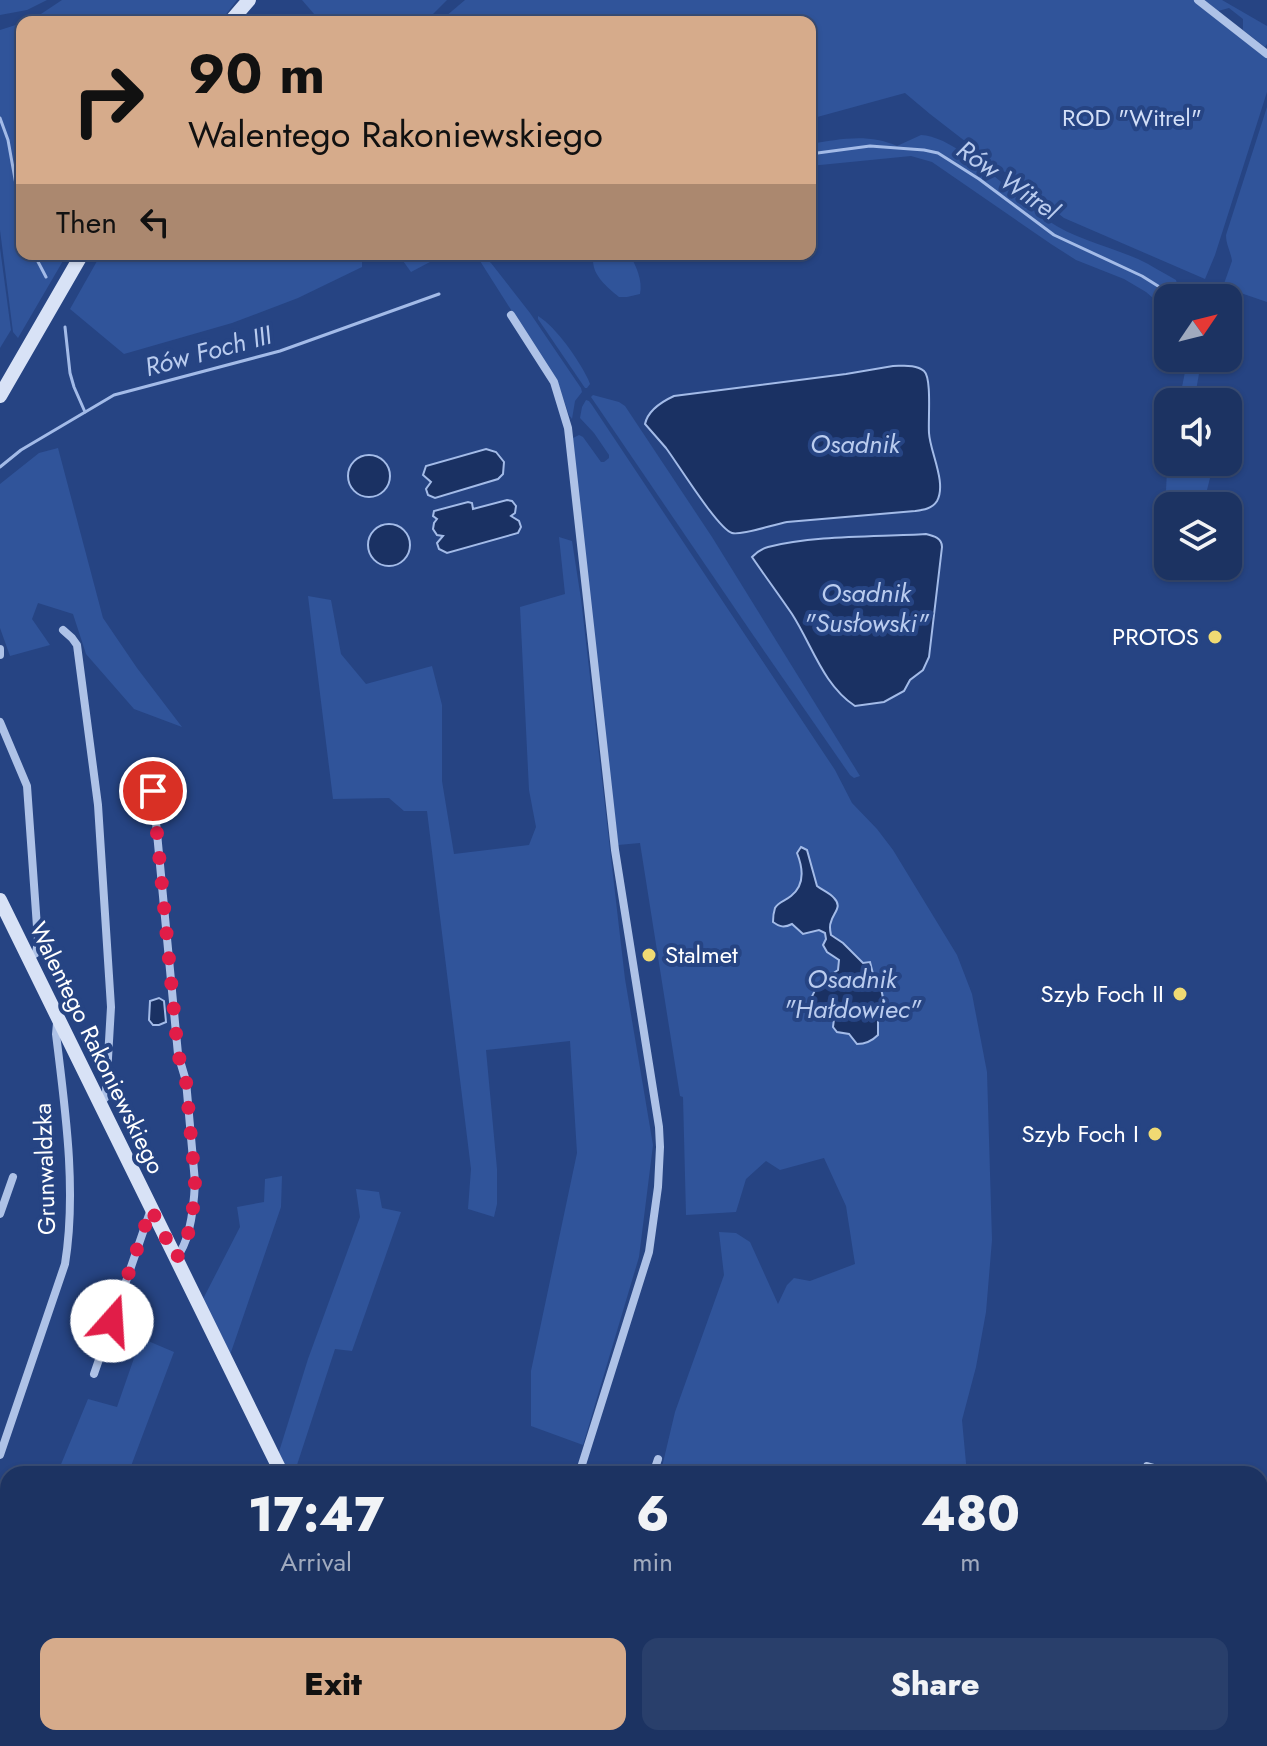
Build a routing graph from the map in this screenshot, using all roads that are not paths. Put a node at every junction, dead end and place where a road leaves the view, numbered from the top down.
1 (249, 0) edge
2 (1198, 0) edge
3 (235, 16) edge
4 (1267, 54) edge
5 (79, 260) edge
6 (511, 315) dead end
7 (0, 396) edge
8 (63, 630) dead end
9 (0, 722) edge
10 (153, 791) dead end
11 (0, 900) edge
12 (28, 958) junction
13 (56, 1015) junction
14 (100, 1103) junction
15 (13, 1177) dead end
16 (151, 1209) junction
17 (0, 1214) edge
18 (176, 1258) junction
19 (94, 1374) dead end
20 (0, 1455) edge
21 (658, 1459) dead end
22 (278, 1466) edge
23 (582, 1466) edge
24 (656, 1466) edge

1 - 3 street
2 - 4 street
5 - 7 street
6 - 23 street
8 - 14 street
9 - 12 street
10 - 18 street
11 - 12 street, Walentego Rakoniewskiego
12 - 13 street, Walentego Rakoniewskiego
13 - 14 street, Walentego Rakoniewskiego
13 - 20 street, Grunwaldzka
14 - 16 street, Walentego Rakoniewskiego
15 - 17 street
16 - 18 street, Walentego Rakoniewskiego
16 - 19 street
18 - 22 street, Walentego Rakoniewskiego
21 - 24 street

